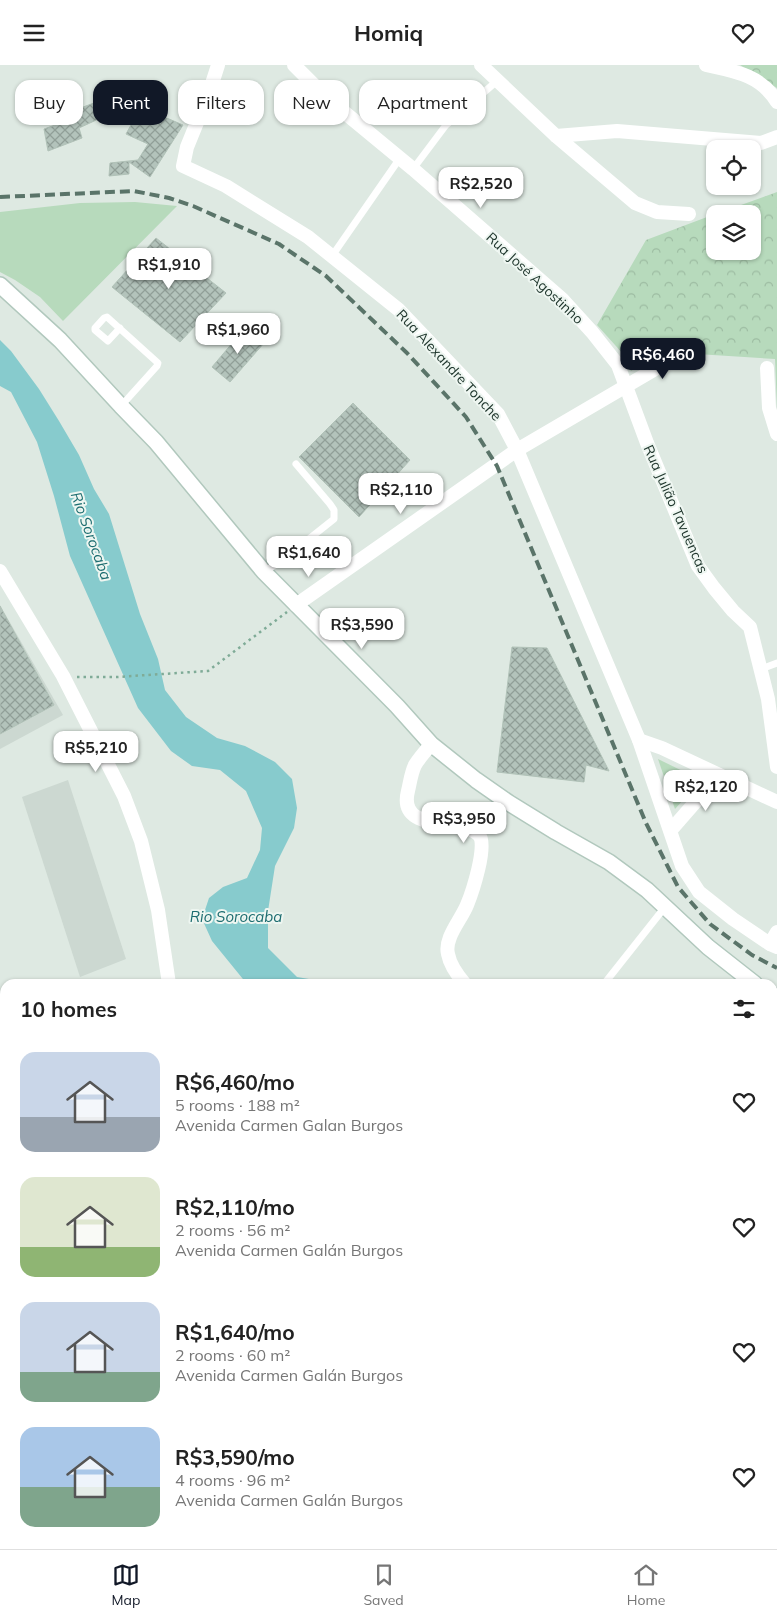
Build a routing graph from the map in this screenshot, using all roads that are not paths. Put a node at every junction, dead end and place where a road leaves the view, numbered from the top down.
1 (218, 65) edge
2 (294, 65) edge
3 (481, 65) edge
4 (706, 65) edge
5 (497, 81) junction
6 (777, 101) edge
7 (556, 136) junction
8 (777, 137) edge
9 (400, 158) junction
10 (413, 169) junction
11 (689, 214) dead end
12 (332, 256) junction
13 (0, 285) edge
14 (120, 328) dead end
15 (686, 351) dead end
16 (767, 368) dead end
17 (626, 385) junction
18 (121, 406) junction
19 (777, 434) edge
20 (517, 450) junction
21 (296, 464) dead end
22 (0, 571) edge
23 (264, 572) junction
24 (296, 605) junction
25 (777, 663) edge
26 (761, 669) junction
27 (639, 740) junction
28 (431, 744) junction
29 (777, 767) edge
30 (719, 775) junction
31 (777, 802) edge
32 (671, 830) junction
33 (665, 907) junction
34 (775, 941) edge
35 (168, 979) edge
36 (461, 979) edge
37 (608, 979) edge
38 (749, 979) edge

1 - 12 street, Rua Alexandre Tonche
2 - 9 street, Rua José Agostinho
3 - 5 street
4 - 6 street
5 - 7 street
5 - 10 lane
7 - 8 street
7 - 11 street
9 - 10 street, Rua José Agostinho
9 - 12 lane
10 - 17 street, Rua José Agostinho
12 - 20 street, Rua Alexandre Tonche
13 - 18 main road
14 - 18 lane
15 - 17 street
16 - 19 street
17 - 20 street
17 - 26 street, Rua Julião Tavuencas
18 - 23 main road
20 - 24 street
20 - 27 street, Rua Alexandre Tonche
21 - 23 lane
22 - 35 street
23 - 24 main road
24 - 28 main road
25 - 26 lane
26 - 29 street, Rua Julião Tavuencas
27 - 30 street
27 - 32 street, Rua Alexandre Tonche
28 - 33 main road
28 - 36 street
30 - 31 street
30 - 32 street
32 - 34 street, Rua Alexandre Tonche
33 - 37 lane
33 - 38 main road

